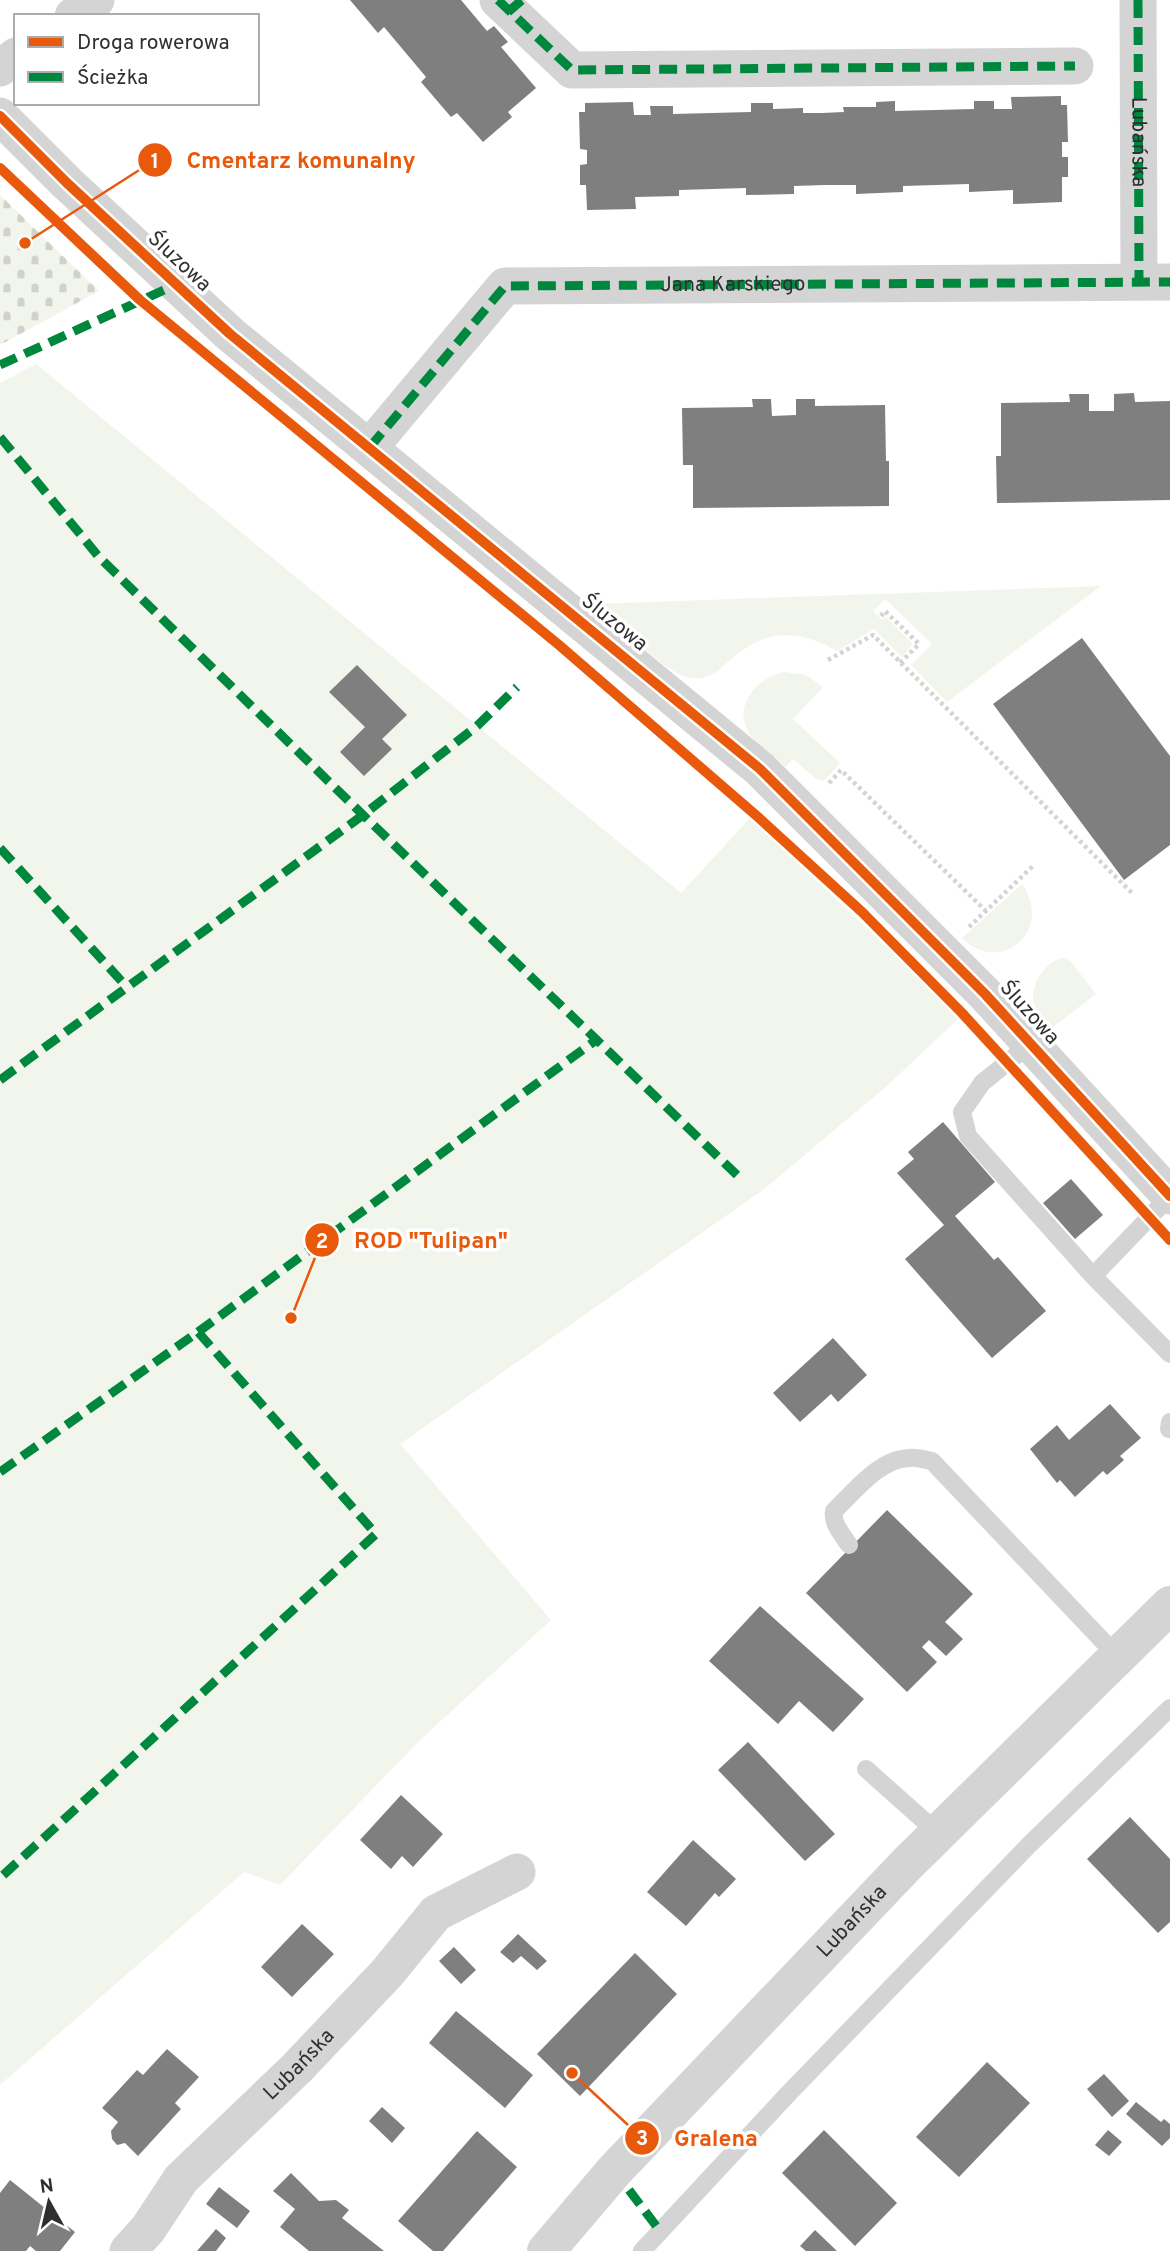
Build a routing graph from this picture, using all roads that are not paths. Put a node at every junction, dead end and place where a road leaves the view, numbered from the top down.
1 (96, 0) edge
2 (1138, 0) edge
3 (509, 4) edge
4 (76, 14) edge
5 (1075, 66) dead end
6 (0, 116) edge
7 (1155, 282) edge
8 (370, 446) junction
9 (1030, 1044) junction
10 (1170, 1196) edge
11 (1093, 1276) junction
12 (1170, 1354) edge
13 (849, 1545) dead end
14 (1170, 1605) edge
15 (1118, 1657) junction
16 (1170, 1708) edge
17 (866, 1769) dead end
18 (939, 1834) junction
19 (517, 1872) dead end
20 (128, 2251) edge
21 (546, 2251) edge
22 (642, 2251) edge

1 - 4 street
2 - 7 street, Lubańska
3 - 5 street
6 - 8 street, Śluzowa
7 - 8 street, Jana Karskiego
8 - 9 street, Śluzowa
9 - 10 street, Śluzowa
9 - 11 lane
10 - 11 lane
11 - 12 lane
13 - 15 lane
14 - 15 street, Lubańska
15 - 18 street, Lubańska
16 - 22 lane
17 - 18 lane
18 - 21 street, Lubańska
19 - 20 street, Lubańska

